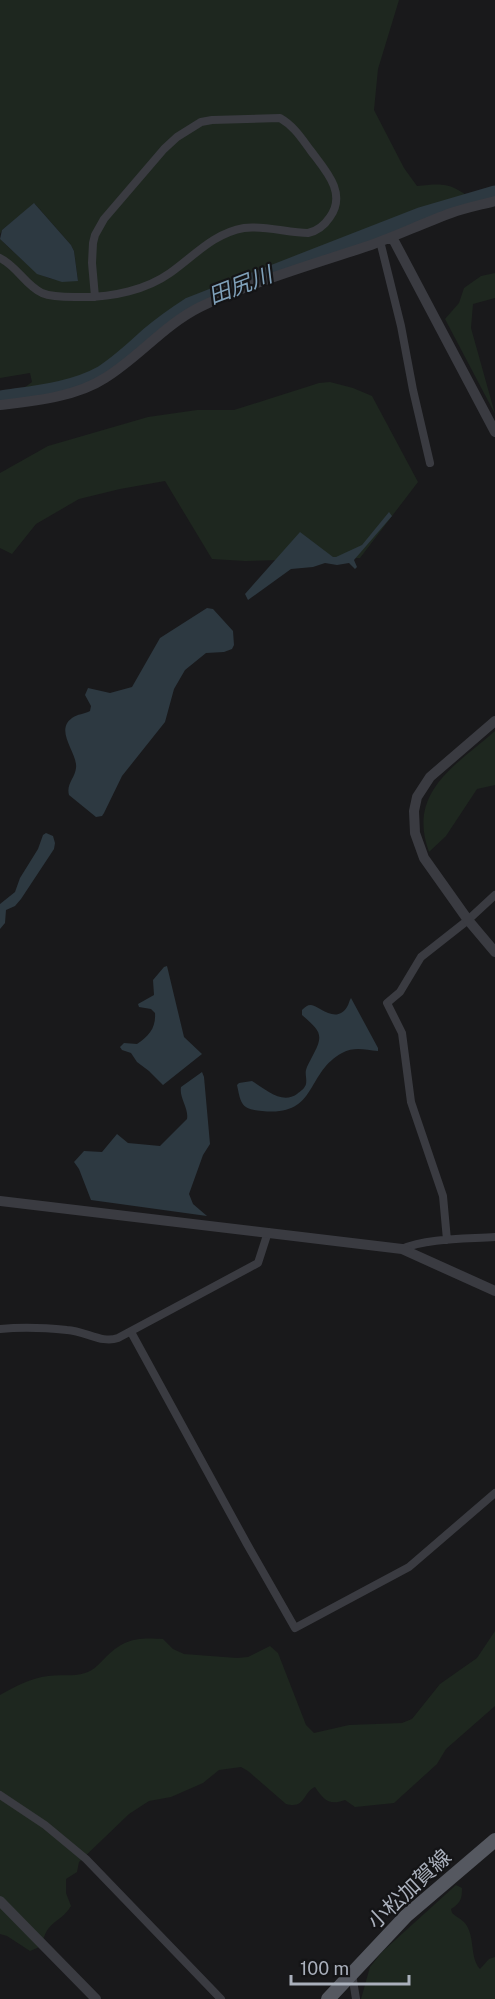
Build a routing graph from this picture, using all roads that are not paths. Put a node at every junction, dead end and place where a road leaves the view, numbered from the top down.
1 (495, 201) edge
2 (392, 237) junction
3 (380, 242) junction
4 (0, 258) edge
5 (96, 297) junction
6 (0, 405) edge
7 (495, 432) edge
8 (430, 463) dead end
9 (495, 721) edge
10 (495, 895) edge
11 (468, 920) junction
12 (495, 952) edge
13 (0, 1201) edge
14 (268, 1232) junction
15 (495, 1237) edge
16 (447, 1240) junction
17 (402, 1249) junction
18 (495, 1291) edge
19 (0, 1329) edge
20 (131, 1332) junction
21 (495, 1493) edge
22 (0, 1795) edge
23 (495, 1840) edge
24 (0, 1901) edge
25 (352, 1974) junction
26 (96, 1999) edge
27 (221, 1999) edge
28 (328, 1999) edge
29 (356, 1999) edge

1 - 2 street
2 - 3 street
2 - 7 street
3 - 6 street
3 - 8 street
4 - 5 street
5 - 5 street
9 - 11 street
10 - 11 street
11 - 12 street
11 - 16 street
13 - 14 street
14 - 17 street
14 - 20 street
15 - 16 street
16 - 17 street
17 - 18 street
19 - 20 street
20 - 21 street
22 - 27 street
23 - 25 main road, 小松加賀線
24 - 26 street
25 - 28 main road, 小松加賀線
25 - 29 street

